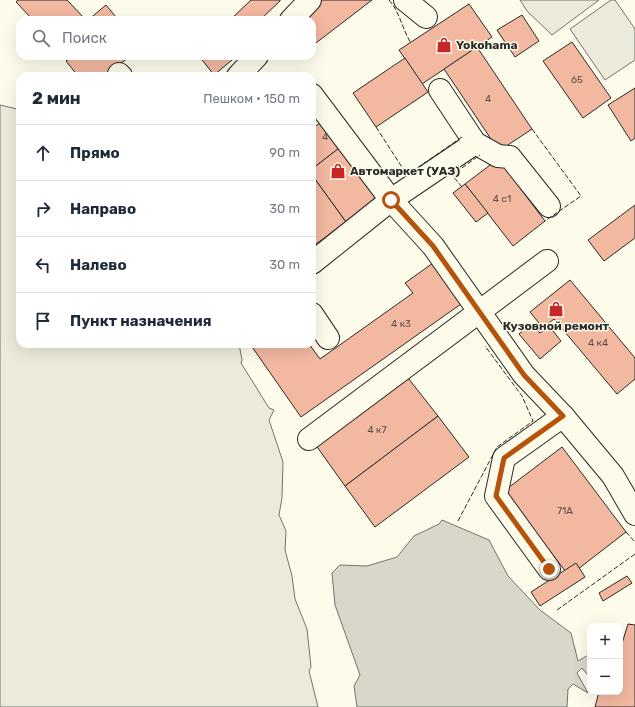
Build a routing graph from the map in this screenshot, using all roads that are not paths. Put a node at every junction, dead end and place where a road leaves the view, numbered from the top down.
1 (310, 0) edge
2 (405, 0) edge
3 (295, 16) edge
4 (426, 17) dead end
5 (253, 60) edge
6 (242, 72) edge
7 (440, 90) dead end
8 (316, 100) edge
9 (475, 143) junction
10 (391, 200) junction
11 (549, 206) dead end
12 (316, 260) edge
13 (547, 260) dead end
14 (480, 310) junction
15 (316, 320) edge
16 (328, 338) dead end
17 (563, 416) junction
18 (309, 439) dead end
19 (635, 514) edge
20 (549, 569) dead end

1 - 3 lane
2 - 4 lane
5 - 6 lane
7 - 9 lane
8 - 10 lane
9 - 10 lane
9 - 11 lane
10 - 12 lane
10 - 14 lane
13 - 14 lane
14 - 17 lane
14 - 18 lane
15 - 16 lane
17 - 19 lane
17 - 20 lane

